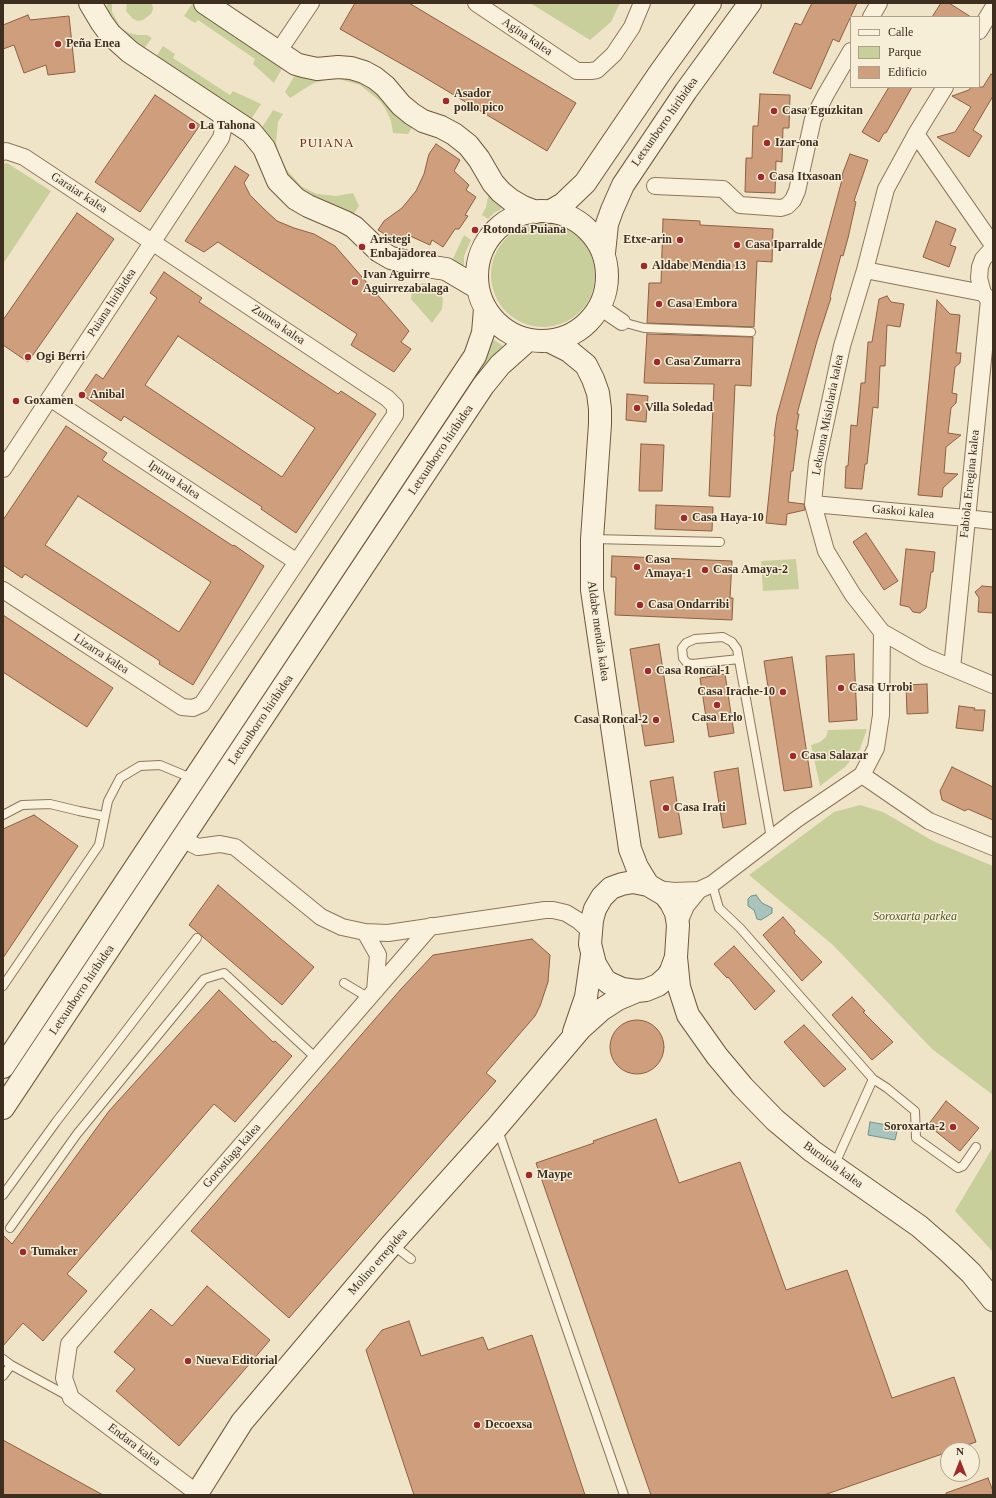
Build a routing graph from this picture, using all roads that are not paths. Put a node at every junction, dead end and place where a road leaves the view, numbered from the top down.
1 (204, 3) edge
2 (310, 3) edge
3 (476, 3) edge
4 (642, 3) edge
5 (710, 3) edge
6 (750, 3) edge
7 (879, 3) edge
8 (96, 8) edge
9 (993, 8) edge
10 (872, 16) edge
11 (980, 29) edge
12 (278, 52) junction
13 (850, 53) edge
14 (944, 88) edge
15 (214, 107) junction
16 (251, 132) junction
17 (916, 134) junction
18 (221, 138) junction
19 (3, 152) edge
20 (655, 186) dead end
21 (542, 212) junction
22 (152, 242) junction
23 (993, 245) edge
24 (993, 248) edge
25 (604, 253) junction
26 (865, 270) junction
27 (478, 288) junction
28 (988, 299) edge
29 (486, 309) junction
30 (594, 315) junction
31 (622, 322) joint
32 (751, 332) dead end
33 (528, 340) junction
34 (550, 341) junction
35 (586, 366) junction
36 (50, 398) junction
37 (3, 469) edge
38 (813, 504) junction
39 (966, 518) junction
40 (993, 521) edge
41 (592, 539) junction
42 (720, 542) dead end
43 (297, 562) junction
44 (3, 590) edge
45 (882, 632) junction
46 (739, 659) junction
47 (952, 668) junction
48 (993, 685) edge
49 (862, 775) junction
50 (193, 781) junction
51 (3, 815) edge
52 (104, 816) junction
53 (771, 838) junction
54 (182, 839) junction
55 (993, 847) edge
56 (630, 849) junction
57 (653, 887) junction
58 (706, 887) junction
59 (611, 888) junction
60 (678, 925) junction
61 (431, 926) junction
62 (365, 932) junction
63 (591, 932) junction
64 (197, 938) dead end
65 (592, 955) junction
66 (676, 957) junction
67 (344, 983) dead end
68 (3, 986) edge
69 (641, 991) junction
70 (372, 994) junction
71 (688, 1015) junction
72 (572, 1038) junction
73 (316, 1058) junction
74 (3, 1067) edge
75 (873, 1079) junction
76 (3, 1108) edge
77 (497, 1127) junction
78 (976, 1147) dead end
79 (833, 1167) junction
80 (3, 1195) edge
81 (10, 1228) dead end
82 (392, 1244) junction
83 (411, 1259) dead end
84 (993, 1300) edge
85 (3, 1360) edge
86 (7, 1364) edge
87 (3, 1376) edge
88 (71, 1398) junction
89 (197, 1494) edge
90 (624, 1495) edge

1 - 12 street
2 - 12 street
3 - 4 street, Agina kalea
5 - 21 street
6 - 25 street, Letxunborro hiribidea
7 - 10 street
8 - 15 street
9 - 11 street
12 - 21 street
13 - 20 street
14 - 17 street, Lekuona Misiolaria kalea
15 - 16 street
15 - 18 street
16 - 18 street
16 - 27 street
17 - 23 street
17 - 26 street, Lekuona Misiolaria kalea
18 - 22 street, Puiana hiribidea
19 - 22 street, Garaiar kalea
21 - 25 street
21 - 27 street
22 - 36 street, Puiana hiribidea
22 - 43 street, Zumea kalea
24 - 28 street, Fabiola Erregina kalea
25 - 30 street
26 - 28 street
26 - 38 street, Lekuona Misiolaria kalea
27 - 29 street
28 - 39 street, Fabiola Erregina kalea
29 - 33 street
29 - 50 street, Letxunborro hiribidea
30 - 31 street
30 - 34 street
30 - 35 street, Aldabe mendia kalea
31 - 32 lane
33 - 34 street
33 - 54 street, Letxunborro hiribidea
34 - 35 street, Aldabe mendia kalea
35 - 41 street, Aldabe mendia kalea
36 - 37 street, Puiana hiribidea
36 - 43 street, Ipurua kalea
38 - 39 street, Gaskoi kalea
38 - 45 street, Lekuona Misiolaria kalea
39 - 40 street, Gaskoi kalea
39 - 47 street, Fabiola Erregina kalea
41 - 42 lane
41 - 56 street, Aldabe mendia kalea
43 - 44 street, Lizarra kalea
45 - 47 street
45 - 49 street
46 - 46 lane
46 - 53 lane
47 - 48 street
49 - 53 street
49 - 55 street
50 - 52 lane
50 - 74 street, Letxunborro hiribidea
51 - 52 lane
52 - 68 lane
53 - 58 street
54 - 62 street
54 - 76 street, Letxunborro hiribidea
56 - 57 street, Aldabe mendia kalea
56 - 59 street, Aldabe mendia kalea
57 - 58 street
57 - 59 street
57 - 60 street
58 - 60 street
58 - 75 lane
59 - 63 street
60 - 66 street
61 - 62 street
61 - 63 street
61 - 70 street, Gorostiaga kalea
62 - 70 street
63 - 65 street
64 - 80 lane
65 - 69 street
65 - 72 street, Molino errepidea
66 - 69 street
66 - 71 street, Burniola kalea
67 - 70 lane
69 - 71 street, Burniola kalea
69 - 72 street, Molino errepidea
70 - 73 street, Gorostiaga kalea
71 - 79 street, Burniola kalea
72 - 77 street, Molino errepidea
73 - 81 lane
73 - 88 street, Gorostiaga kalea
75 - 78 lane
75 - 79 lane
77 - 82 street, Molino errepidea
77 - 90 lane
79 - 84 street, Burniola kalea
82 - 83 lane
82 - 89 street, Molino errepidea
85 - 86 lane
86 - 87 lane
86 - 88 lane
88 - 89 street, Endara kalea

